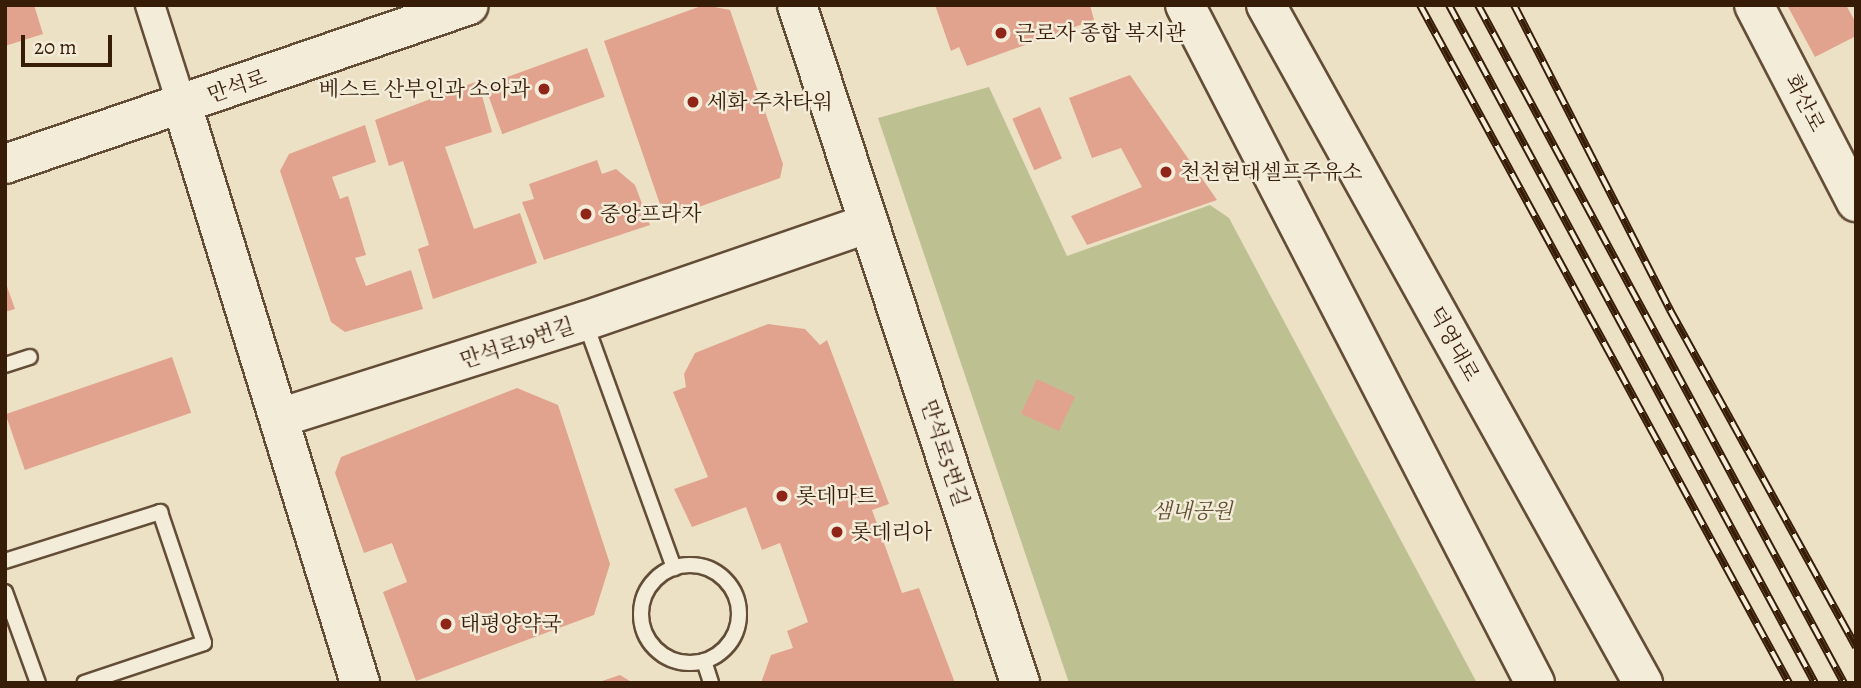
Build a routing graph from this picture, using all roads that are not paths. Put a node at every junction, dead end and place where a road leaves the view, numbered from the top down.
1 (150, 5) edge
2 (469, 5) edge
3 (797, 5) edge
4 (1185, 5) edge
5 (1266, 5) edge
6 (1754, 5) edge
7 (182, 105) junction
8 (5, 164) edge
9 (1856, 202) edge
10 (869, 223) junction
11 (584, 321) junction
12 (30, 357) dead end
13 (5, 365) edge
14 (279, 418) junction
15 (5, 561) edge
16 (674, 568) junction
17 (5, 592) edge
18 (704, 661) junction
19 (38, 683) edge
20 (84, 683) edge
21 (360, 683) edge
22 (711, 683) edge
23 (1020, 683) edge
24 (1535, 683) edge
25 (1643, 683) edge

1 - 7 street
2 - 7 street, 만석로
3 - 10 street, 만석로5번길
4 - 24 street
5 - 25 street, 덕영대로
6 - 9 street, 화산로
7 - 8 street, 만석로
7 - 14 street
10 - 11 street
10 - 23 street, 만석로5번길
11 - 14 street, 만석로19번길
11 - 16 lane, 만석로19번길
12 - 13 lane
14 - 21 street
15 - 20 lane
16 - 18 lane
16 - 18 lane
17 - 19 lane
18 - 22 lane

